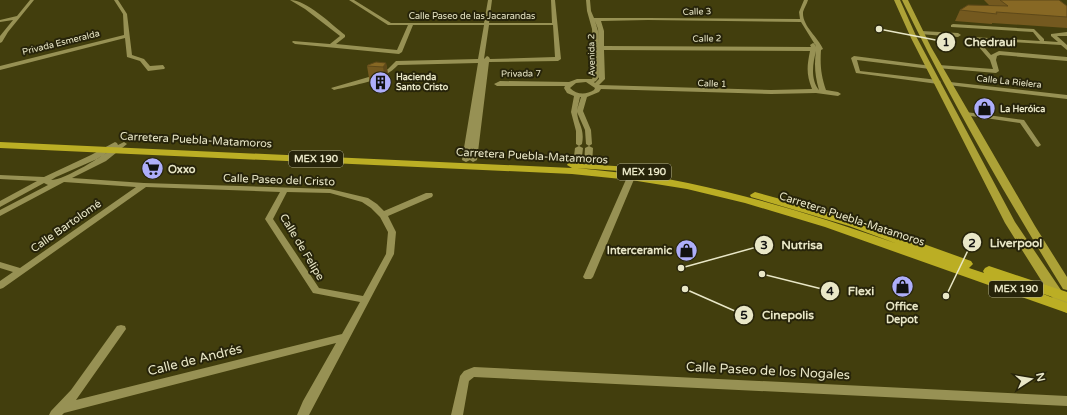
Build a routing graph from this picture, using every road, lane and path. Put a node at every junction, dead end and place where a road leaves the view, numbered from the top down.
1 (32, 0) edge
2 (116, 0) edge
3 (292, 0) edge
4 (351, 0) edge
5 (490, 0) edge
6 (494, 0) edge
7 (554, 0) edge
8 (588, 0) edge
9 (593, 0) edge
10 (800, 0) edge
11 (806, 0) edge
12 (897, 0) edge
13 (906, 0) edge
14 (21, 15) junction
15 (595, 19) junction
16 (799, 19) junction
17 (0, 21) edge
18 (411, 24) junction
19 (489, 24) junction
20 (555, 24) junction
21 (976, 29) junction
22 (1007, 31) junction
23 (921, 33) junction
24 (1067, 34) edge
25 (127, 36) junction
26 (982, 36) dead end
27 (1013, 38) dead end
28 (1042, 40) dead end
29 (0, 41) edge
30 (295, 42) dead end
31 (332, 45) junction
32 (1065, 46) edge
33 (597, 49) junction
34 (816, 50) junction
35 (484, 59) junction
36 (1067, 59) edge
37 (993, 60) junction
38 (930, 67) junction
39 (939, 67) junction
40 (0, 68) edge
41 (148, 68) dead end
42 (588, 81) junction
43 (938, 82) junction
44 (950, 84) junction
45 (569, 86) junction
46 (334, 88) dead end
47 (597, 88) junction
48 (816, 91) junction
49 (708, 92) junction
50 (823, 92) junction
51 (838, 94) dead end
52 (581, 95) junction
53 (1067, 97) edge
54 (966, 114) junction
55 (0, 139) edge
56 (0, 145) edge
57 (1038, 145) dead end
58 (116, 147) junction
59 (470, 160) junction
60 (582, 165) junction
61 (0, 177) edge
62 (631, 177) junction
63 (47, 179) junction
64 (63, 180) junction
65 (144, 185) junction
66 (284, 191) junction
67 (429, 195) dead end
68 (0, 204) edge
69 (0, 213) edge
70 (384, 215) junction
71 (0, 265) edge
72 (20, 272) junction
73 (588, 277) dead end
74 (0, 286) edge
75 (1067, 286) edge
76 (1061, 295) edge
77 (366, 300) junction
78 (1067, 308) edge
79 (121, 329) dead end
80 (345, 337) junction
81 (1067, 401) edge
82 (58, 412) edge
83 (303, 415) edge
84 (457, 415) edge

1 - 14 street
2 - 25 street
3 - 31 street
4 - 18 street, Calle Paseo de las Jacarandas
5 - 19 street
6 - 19 street
7 - 20 street
8 - 15 street, Avenida 2
9 - 15 street, Avenida 2
10 - 16 street
11 - 16 street
12 - 38 main road
13 - 23 main road
14 - 17 street
14 - 29 street
15 - 16 street, Calle 3
15 - 33 street, Avenida 2
16 - 34 street
18 - 19 street, Calle Paseo de las Jacarandas
18 - 31 street
19 - 20 street, Calle Paseo de las Jacarandas
19 - 35 street
20 - 35 street
21 - 22 street
21 - 23 street
21 - 26 street
22 - 27 street
22 - 28 street
23 - 39 main road
24 - 32 street
25 - 40 street, Privada Esmeralda
25 - 41 street
30 - 31 street
32 - 37 street
33 - 34 street, Calle 2
33 - 42 street, Avenida 2
33 - 47 street, Avenida 2
34 - 48 street
34 - 50 street
35 - 46 street
35 - 59 street
36 - 37 street
37 - 39 street
38 - 43 main road
38 - 43 street
39 - 44 main road
42 - 45 street
42 - 47 street
43 - 76 main road
44 - 53 street, Calle La Rielera
44 - 54 main road
45 - 45 street, Privada 7
45 - 52 street
47 - 49 street, Calle 1
47 - 52 street
48 - 49 street, Calle 1
48 - 50 street, Calle 1
49 - 50 street, Calle 1
50 - 51 street, Calle 1
52 - 60 street
52 - 60 street
54 - 57 street
54 - 75 main road
55 - 58 highway, Carretera Puebla-Matamoros / MEX 190
56 - 58 highway, Carretera Puebla-Matamoros / MEX 190
58 - 59 highway, Carretera Puebla-Matamoros / MEX 190
58 - 62 highway, Carretera Puebla-Matamoros / MEX 190
58 - 63 street
58 - 64 street
59 - 60 highway, Carretera Puebla-Matamoros / MEX 190
60 - 76 highway, Carretera Puebla-Matamoros / MEX 190
61 - 63 street, Calle Paseo del Cristo
62 - 73 street
62 - 78 highway, Carretera Puebla-Matamoros / MEX 190
63 - 64 street, Calle Paseo del Cristo
63 - 68 street
64 - 65 street, Calle Paseo del Cristo
64 - 69 street
65 - 66 street, Calle Paseo del Cristo
65 - 72 street, Calle Bartolomé
66 - 70 street, Calle Paseo del Cristo
66 - 77 street, Calle de Felipe
67 - 70 street
70 - 77 street, Calle Paseo del Cristo
71 - 72 street
72 - 74 street, Calle Bartolomé
76 - 78 main road
77 - 80 street, Calle Paseo del Cristo
79 - 82 street
80 - 82 street, Calle de Andrés
80 - 83 street, Calle Paseo del Cristo
81 - 84 street, Calle Paseo de los Nogales

